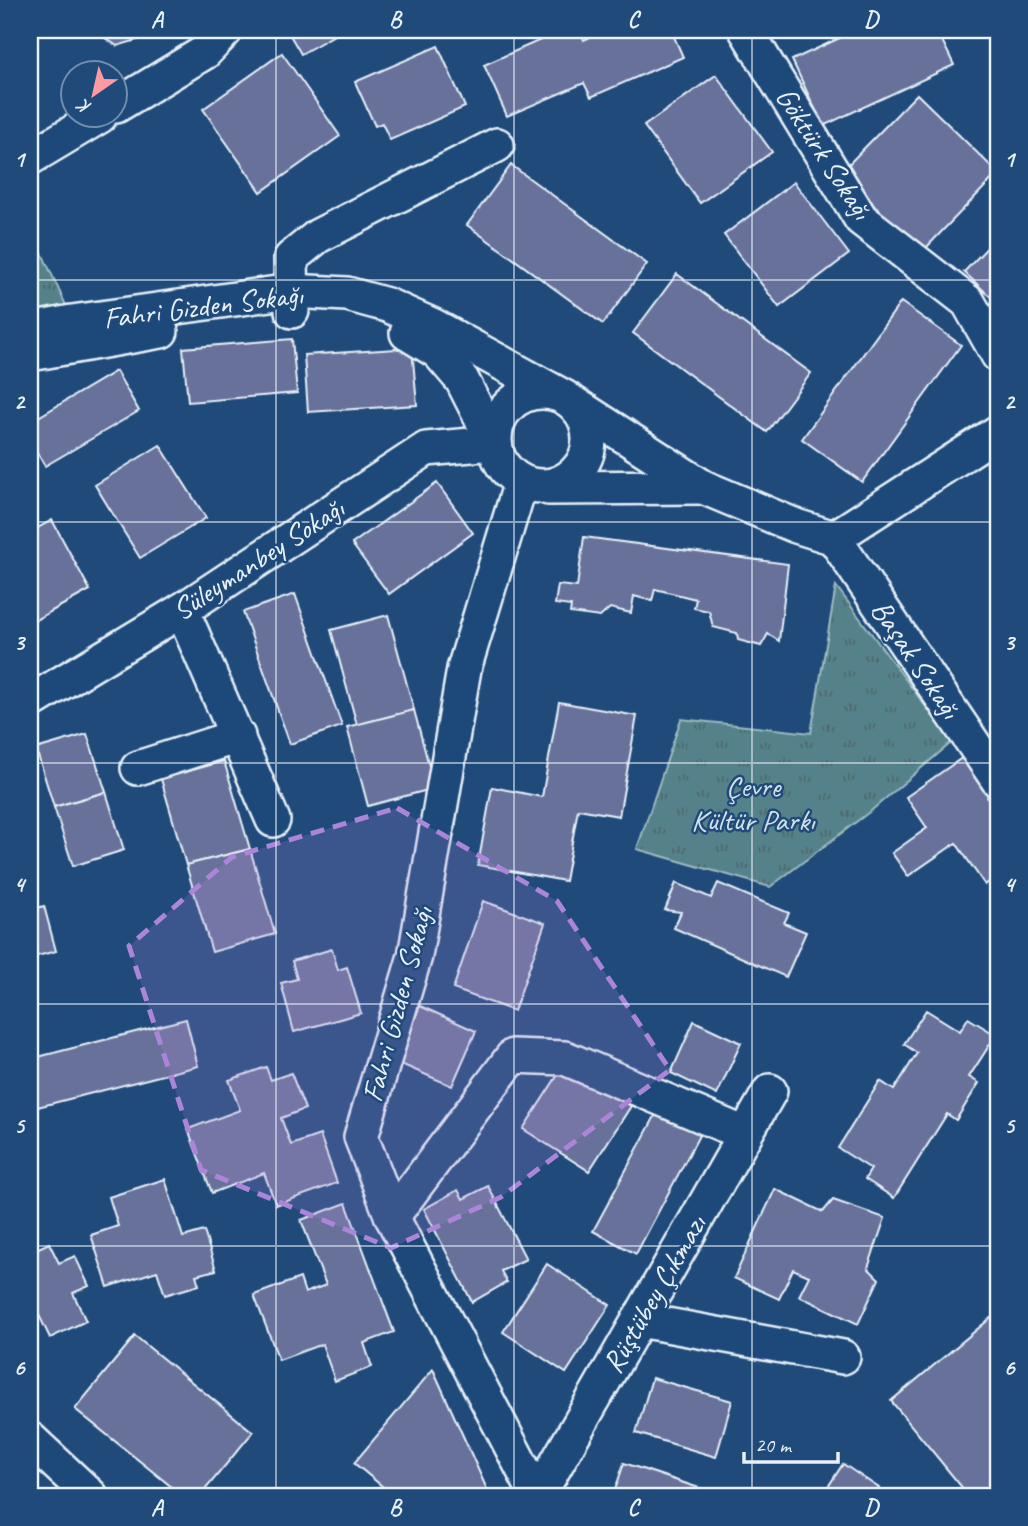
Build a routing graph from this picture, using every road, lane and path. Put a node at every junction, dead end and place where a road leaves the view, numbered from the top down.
1 (226, 30) edge
2 (746, 30) edge
3 (130, 98) edge
4 (77, 130) edge
5 (497, 145) dead end
6 (30, 158) edge
7 (292, 301) junction
8 (30, 330) edge
9 (30, 354) edge
10 (998, 355) edge
11 (564, 397) junction
12 (998, 432) edge
13 (494, 443) junction
14 (532, 485) junction
15 (703, 487) junction
16 (834, 538) junction
17 (182, 610) junction
18 (30, 702) edge
19 (238, 736) junction
20 (138, 768) dead end
21 (998, 780) edge
22 (273, 820) dead end
23 (770, 1091) dead end
24 (745, 1134) junction
25 (391, 1217) junction
26 (639, 1320) junction
27 (843, 1357) dead end
28 (30, 1440) edge
29 (91, 1496) edge
30 (538, 1496) edge

1 - 3 street
2 - 10 street, Göktürk Sokağı
4 - 6 street
5 - 7 street
7 - 8 street, Fahri Gizden Sokağı
7 - 9 street, Fahri Gizden Sokağı
7 - 11 street, Fahri Gizden Sokağı
7 - 13 street, Fahri Gizden Sokağı
11 - 13 street
11 - 14 street
11 - 15 street, Fahri Gizden Sokağı
12 - 16 street
13 - 14 street
13 - 17 street, Süleymanbey Sokağı
14 - 15 street
14 - 25 street, Fahri Gizden Sokağı
15 - 16 street
16 - 21 street, Başak Sokağı
17 - 18 street, Süleymanbey Sokağı
17 - 19 street
19 - 20 street
19 - 22 street
23 - 24 street, Rüştübey Çıkmazı
24 - 25 street
24 - 26 street, Rüştübey Çıkmazı
25 - 30 street, Fahri Gizden Sokağı
26 - 27 street
26 - 30 street, Rüştübey Çıkmazı
28 - 29 street

